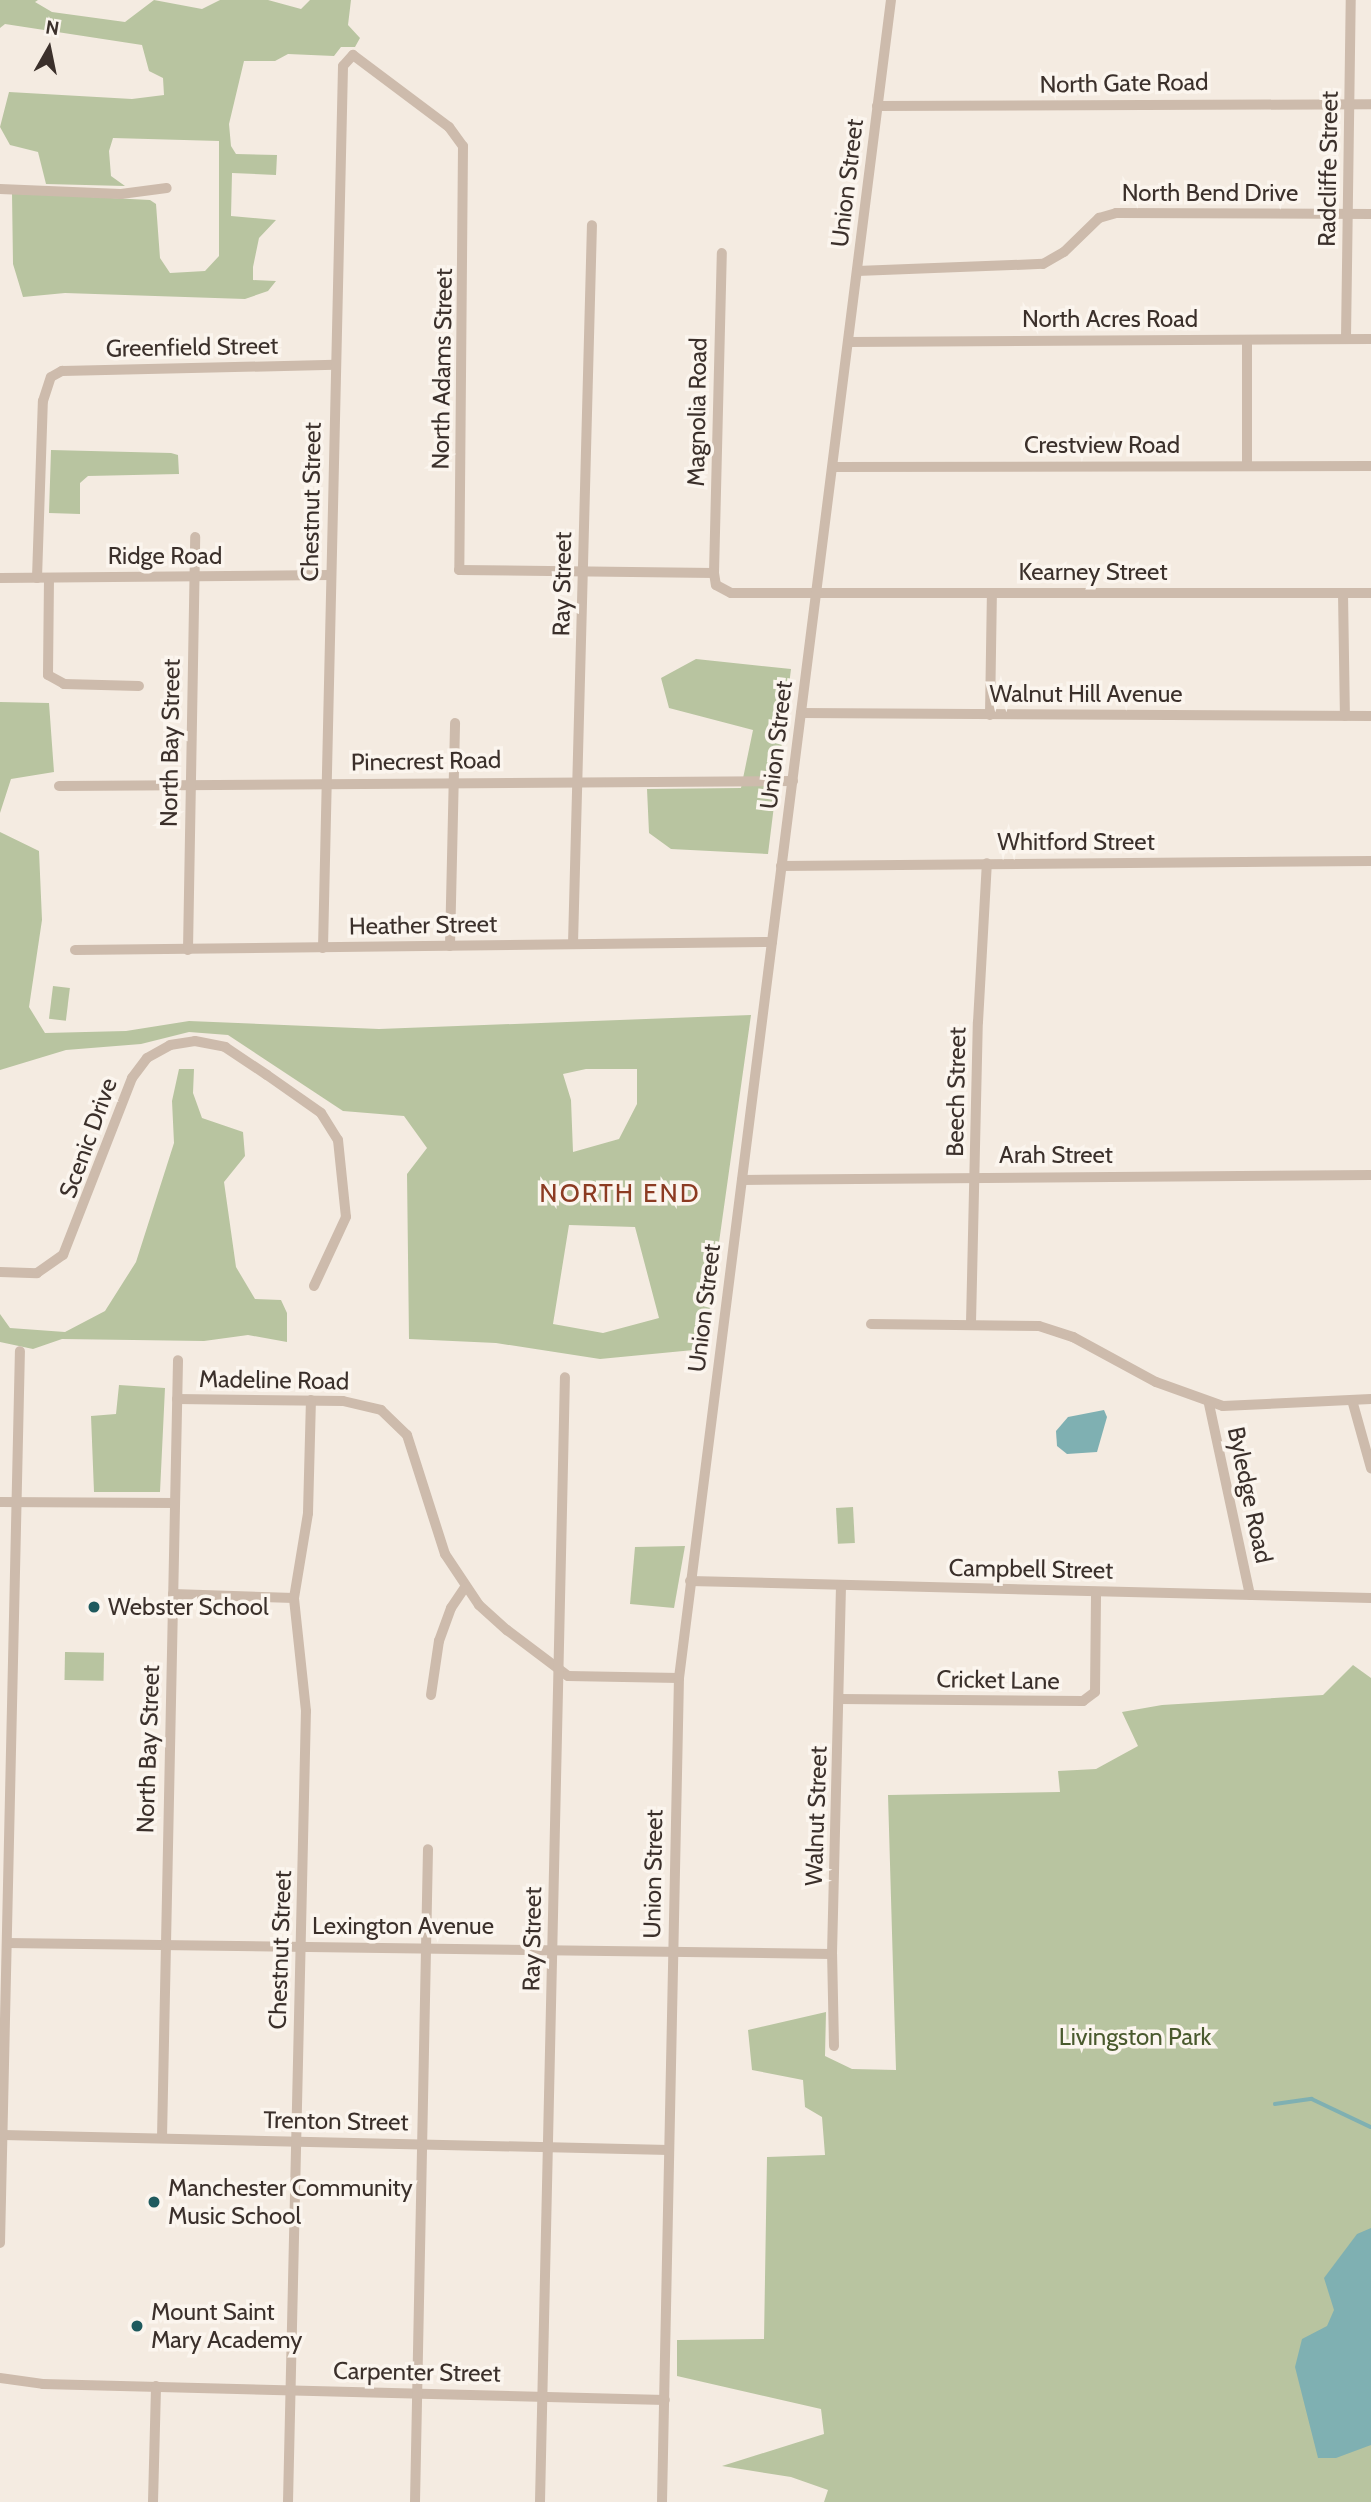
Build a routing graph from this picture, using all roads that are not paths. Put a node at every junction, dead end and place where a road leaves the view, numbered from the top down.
1 (891, 0) edge
2 (1351, 0) edge
3 (346, 58) joint
4 (1350, 103) junction
5 (1371, 104) edge
6 (877, 106) junction
7 (167, 188) dead end
8 (0, 189) edge
9 (1348, 214) junction
10 (1371, 214) edge
11 (592, 225) dead end
12 (722, 253) dead end
13 (857, 271) junction
14 (1346, 338) junction
15 (1371, 339) edge
16 (1247, 340) junction
17 (849, 342) junction
18 (335, 365) junction
19 (1247, 465) junction
20 (1371, 466) edge
21 (833, 467) junction
22 (195, 537) dead end
23 (583, 572) junction
24 (714, 573) junction
25 (331, 575) junction
26 (194, 576) junction
27 (0, 578) edge
28 (37, 578) junction
29 (49, 578) junction
30 (992, 593) junction
31 (1343, 593) junction
32 (1371, 593) edge
33 (816, 594) junction
34 (139, 686) dead end
35 (801, 713) junction
36 (990, 715) junction
37 (1345, 716) junction
38 (1371, 716) edge
39 (455, 723) dead end
40 (578, 780) junction
41 (793, 781) junction
42 (191, 783) junction
43 (325, 783) junction
44 (454, 783) junction
45 (59, 786) dead end
46 (1371, 861) edge
47 (987, 863) junction
48 (781, 866) junction
49 (772, 942) junction
50 (573, 944) junction
51 (450, 946) junction
52 (323, 948) junction
53 (75, 950) dead end
54 (188, 950) junction
55 (1371, 1175) edge
56 (975, 1176) junction
57 (742, 1180) junction
58 (0, 1272) edge
59 (314, 1286) dead end
60 (971, 1323) junction
61 (871, 1324) dead end
62 (20, 1351) dead end
63 (177, 1360) dead end
64 (565, 1377) dead end
65 (177, 1399) junction
66 (1352, 1399) junction
67 (1371, 1399) edge
68 (311, 1400) junction
69 (1209, 1404) junction
70 (1371, 1468) edge
71 (0, 1502) edge
72 (17, 1502) junction
73 (175, 1503) junction
74 (690, 1581) junction
75 (841, 1586) junction
76 (465, 1587) junction
77 (1096, 1592) junction
78 (173, 1594) junction
79 (1250, 1595) junction
80 (294, 1598) junction
81 (1371, 1598) edge
82 (560, 1673) junction
83 (679, 1678) junction
84 (0, 1681) edge
85 (13, 1681) junction
86 (431, 1695) dead end
87 (840, 1699) junction
88 (428, 1849) dead end
89 (7, 1943) junction
90 (164, 1945) junction
91 (427, 1946) junction
92 (302, 1947) junction
93 (552, 1947) junction
94 (672, 1950) junction
95 (832, 1954) junction
96 (834, 2046) dead end
97 (3, 2136) junction
98 (162, 2138) junction
99 (296, 2142) junction
100 (422, 2143) junction
101 (548, 2146) junction
102 (669, 2150) junction
103 (0, 2243) edge
104 (0, 2378) edge
105 (156, 2386) junction
106 (290, 2390) junction
107 (417, 2392) junction
108 (542, 2396) junction
109 (665, 2400) junction
110 (153, 2502) edge
111 (288, 2502) edge
112 (415, 2502) edge
113 (540, 2502) edge
114 (662, 2502) edge

1 - 6 street, Union Street
2 - 4 street, Radcliffe Street
3 - 18 street, Chestnut Street
3 - 23 street, North Adams Street
4 - 5 street, North Gate Road
4 - 6 street, North Gate Road
4 - 9 street, Radcliffe Street
6 - 13 street, Union Street
7 - 8 street
9 - 10 street, North Bend Drive
9 - 13 street, North Bend Drive
9 - 14 street, Radcliffe Street
11 - 23 street, Ray Street
12 - 24 street, Magnolia Road
13 - 17 street, Union Street
14 - 15 street, North Acres Road
14 - 16 street, North Acres Road
16 - 17 street, North Acres Road
16 - 19 street
17 - 21 street, Union Street
18 - 25 street, Chestnut Street
18 - 28 street, Greenfield Street
19 - 20 street, Crestview Road
19 - 21 street, Crestview Road
21 - 33 street, Union Street
22 - 26 street, North Bay Street
23 - 24 street
23 - 40 street, Ray Street
24 - 33 street
25 - 26 street, Ridge Road
25 - 43 street, Chestnut Street
26 - 29 street, Ridge Road
26 - 42 street, North Bay Street
27 - 28 street, Ridge Road
28 - 29 street, Ridge Road
29 - 34 street
30 - 31 street, Kearney Street
30 - 33 street, Kearney Street
30 - 36 street
31 - 32 street, Kearney Street
31 - 37 street
33 - 35 street, Union Street
35 - 36 street, Walnut Hill Avenue
35 - 41 street, Union Street
36 - 37 street, Walnut Hill Avenue
37 - 38 street, Walnut Hill Avenue
39 - 44 street
40 - 41 street, Pinecrest Road
40 - 44 street, Pinecrest Road
40 - 50 street, Ray Street
41 - 48 street, Union Street
42 - 43 street, Pinecrest Road
42 - 45 street, Pinecrest Road
42 - 54 street, North Bay Street
43 - 44 street, Pinecrest Road
43 - 52 street, Chestnut Street
44 - 51 street
46 - 47 street, Whitford Street
47 - 48 street, Whitford Street
47 - 56 street, Beech Street
48 - 49 street, Union Street
49 - 50 street, Heather Street
49 - 57 street, Union Street
50 - 51 street, Heather Street
51 - 52 street, Heather Street
52 - 54 street, Heather Street
53 - 54 street, Heather Street
55 - 56 street, Arah Street
56 - 57 street, Arah Street
56 - 60 street, Beech Street
57 - 74 street, Union Street
58 - 59 street, Scenic Drive
60 - 61 street
60 - 69 street
62 - 72 street
63 - 65 street, North Bay Street
64 - 82 street, Ray Street
65 - 68 street, Madeline Road
65 - 73 street, North Bay Street
66 - 67 street
66 - 69 street
66 - 70 street
68 - 76 street, Madeline Road
68 - 80 street, Chestnut Street
69 - 79 street, Byledge Road
71 - 72 street
72 - 73 street
72 - 85 street
73 - 78 street, North Bay Street
74 - 75 street, Campbell Street
74 - 83 street, Union Street
75 - 77 street, Campbell Street
75 - 87 street, Walnut Street
76 - 82 street, Madeline Road
76 - 86 street
77 - 79 street, Campbell Street
77 - 87 street, Cricket Lane
78 - 80 street
78 - 90 street, North Bay Street
79 - 81 street, Campbell Street
80 - 92 street, Chestnut Street
82 - 83 street
82 - 93 street, Ray Street
83 - 94 street, Union Street
84 - 85 street
85 - 89 street
87 - 95 street, Walnut Street
88 - 91 street
89 - 90 street, Lexington Avenue
89 - 97 street
90 - 92 street, Lexington Avenue
90 - 98 street, North Bay Street
91 - 92 street, Lexington Avenue
91 - 93 street, Lexington Avenue
91 - 100 street
92 - 99 street, Chestnut Street
93 - 94 street, Lexington Avenue
93 - 101 street, Ray Street
94 - 95 street, Lexington Avenue
94 - 102 street, Union Street
95 - 96 street, Walnut Street
97 - 98 street, Trenton Street
97 - 103 street
98 - 99 street, Trenton Street
99 - 100 street, Trenton Street
99 - 106 street, Chestnut Street
100 - 101 street, Trenton Street
100 - 107 street
101 - 102 street, Trenton Street
101 - 108 street, Ray Street
102 - 109 street, Union Street
104 - 105 street, Carpenter Street
105 - 106 street, Carpenter Street
105 - 110 street
106 - 107 street, Carpenter Street
106 - 111 street, Chestnut Street
107 - 108 street, Carpenter Street
107 - 112 street
108 - 109 street, Carpenter Street
108 - 113 street, Ray Street
109 - 114 street, Union Street

